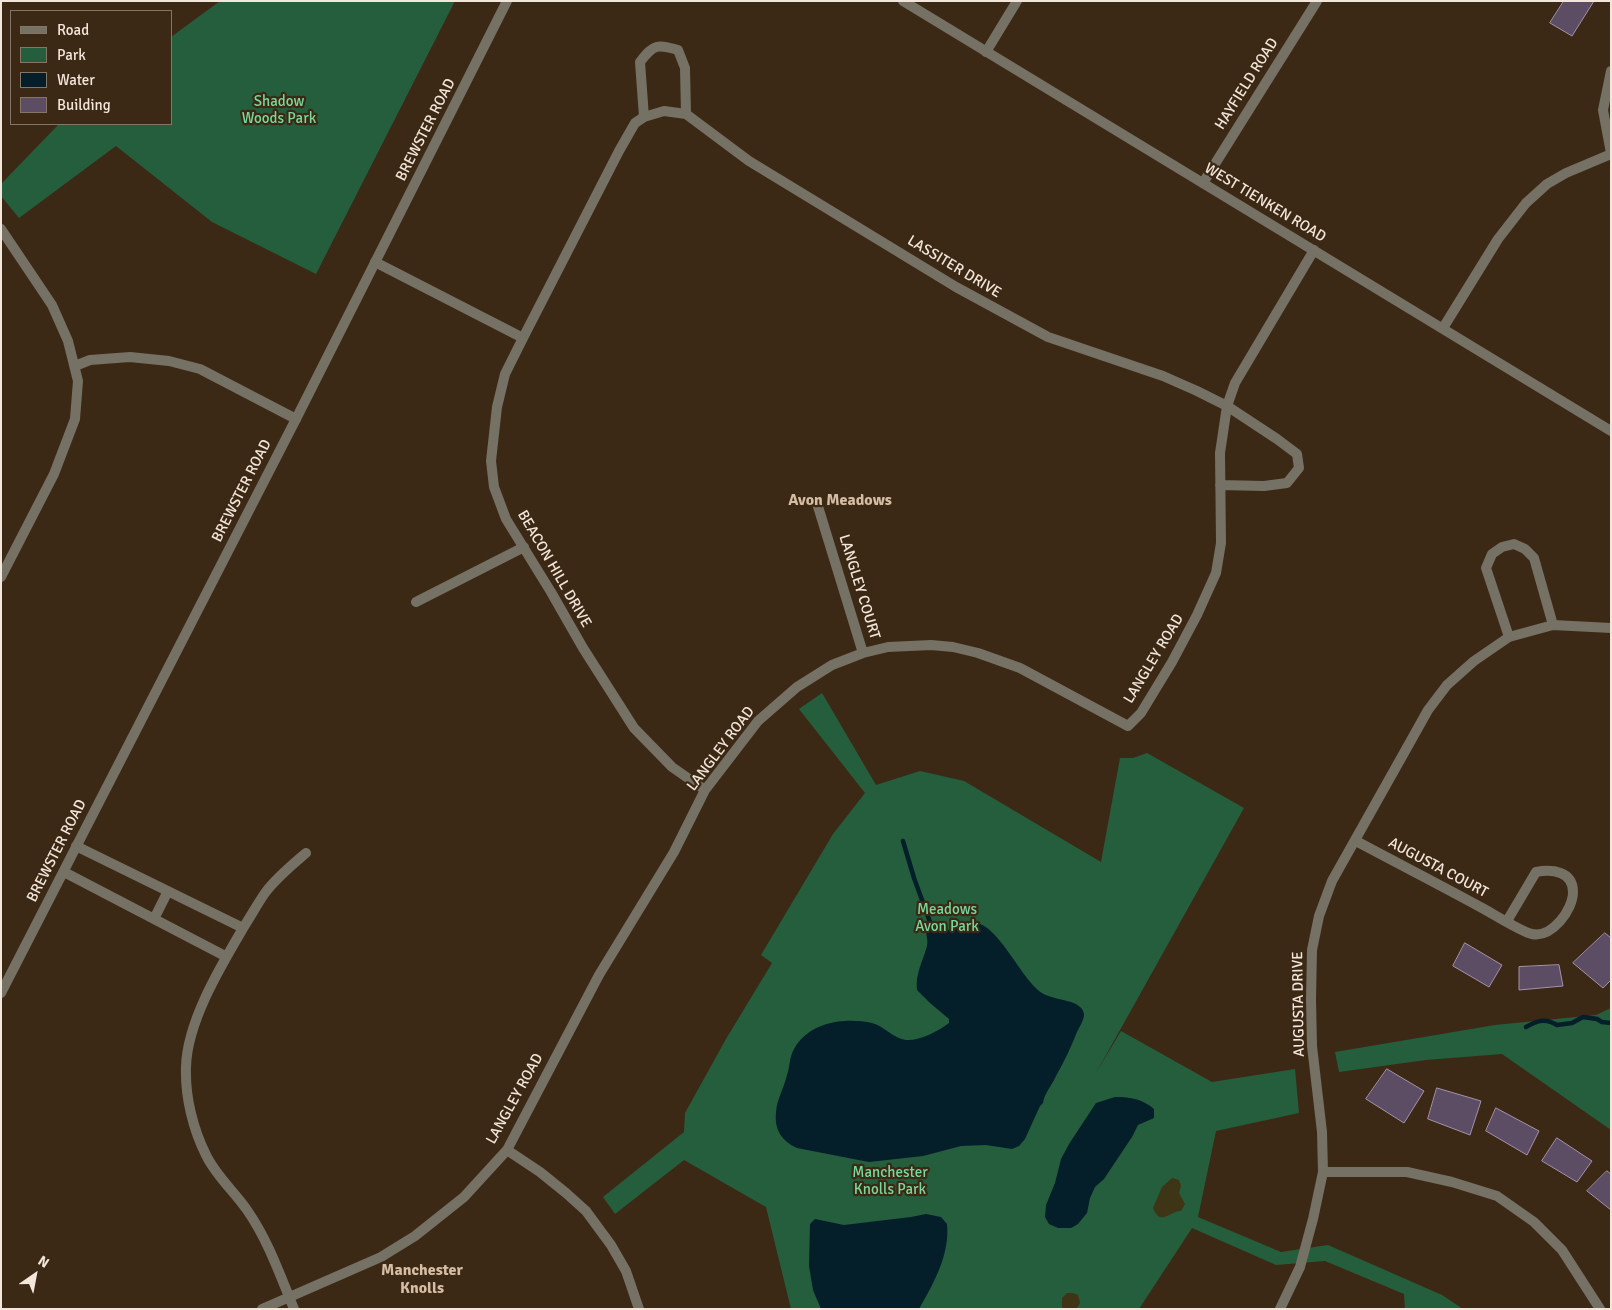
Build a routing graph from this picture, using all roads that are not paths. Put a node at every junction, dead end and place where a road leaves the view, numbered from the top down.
1 (507, 1) edge
2 (903, 1) edge
3 (1017, 1) edge
4 (1317, 1) edge
5 (986, 52) junction
6 (1611, 71) edge
7 (686, 114) junction
8 (644, 117) junction
9 (1611, 153) edge
10 (1203, 183) junction
11 (1, 229) edge
12 (1314, 250) junction
13 (375, 262) junction
14 (1443, 328) junction
15 (523, 338) junction
16 (74, 366) junction
17 (1227, 406) junction
18 (296, 419) junction
19 (1611, 431) edge
20 (1220, 485) junction
21 (816, 500) dead end
22 (524, 546) junction
23 (1, 577) edge
24 (416, 602) dead end
25 (1554, 625) junction
26 (1611, 628) edge
27 (1509, 637) junction
28 (864, 653) junction
29 (705, 790) junction
30 (1356, 841) junction
31 (76, 846) junction
32 (306, 853) dead end
33 (64, 872) junction
34 (168, 891) junction
35 (154, 919) junction
36 (1507, 921) junction
37 (244, 928) junction
38 (225, 956) junction
39 (1, 993) edge
40 (507, 1150) junction
41 (1323, 1172) junction
42 (289, 1296) junction
43 (262, 1309) edge
44 (294, 1309) edge
45 (638, 1309) edge
46 (1280, 1309) edge
47 (1600, 1309) edge

1 - 13 street, BREWSTER ROAD
2 - 5 street, WEST TIENKEN ROAD
3 - 5 street
4 - 10 street, HAYFIELD ROAD
5 - 10 street, WEST TIENKEN ROAD
6 - 9 street
7 - 8 street, LASSITER DRIVE
7 - 8 street
7 - 17 street, LASSITER DRIVE
8 - 15 street
9 - 14 street
10 - 12 street, WEST TIENKEN ROAD
11 - 16 street
12 - 14 street, WEST TIENKEN ROAD
12 - 17 street, LANGLEY ROAD
13 - 15 street
13 - 18 street, BREWSTER ROAD
14 - 19 street, WEST TIENKEN ROAD
15 - 22 street, BEACON HILL DRIVE
16 - 18 street
16 - 23 street
17 - 20 street, LANGLEY ROAD
17 - 20 street
18 - 31 street, BREWSTER ROAD
20 - 28 street, LANGLEY ROAD
21 - 28 street, LANGLEY COURT
22 - 24 street
22 - 29 street, BEACON HILL DRIVE
25 - 26 street, AUGUSTA DRIVE
25 - 27 street, AUGUSTA DRIVE
25 - 27 street
27 - 30 street, AUGUSTA DRIVE
28 - 29 street, LANGLEY ROAD
29 - 40 street, LANGLEY ROAD
30 - 36 street, AUGUSTA COURT
30 - 41 street, AUGUSTA DRIVE
31 - 33 street, BREWSTER ROAD
31 - 34 street
32 - 37 street
33 - 35 street
33 - 39 street, BREWSTER ROAD
34 - 35 street
34 - 37 street
35 - 38 street
36 - 36 street, AUGUSTA COURT
37 - 38 street
38 - 42 street
40 - 42 street, LANGLEY ROAD
40 - 45 street
41 - 46 street, AUGUSTA DRIVE
41 - 47 street
42 - 43 street, LANGLEY ROAD
42 - 44 street

